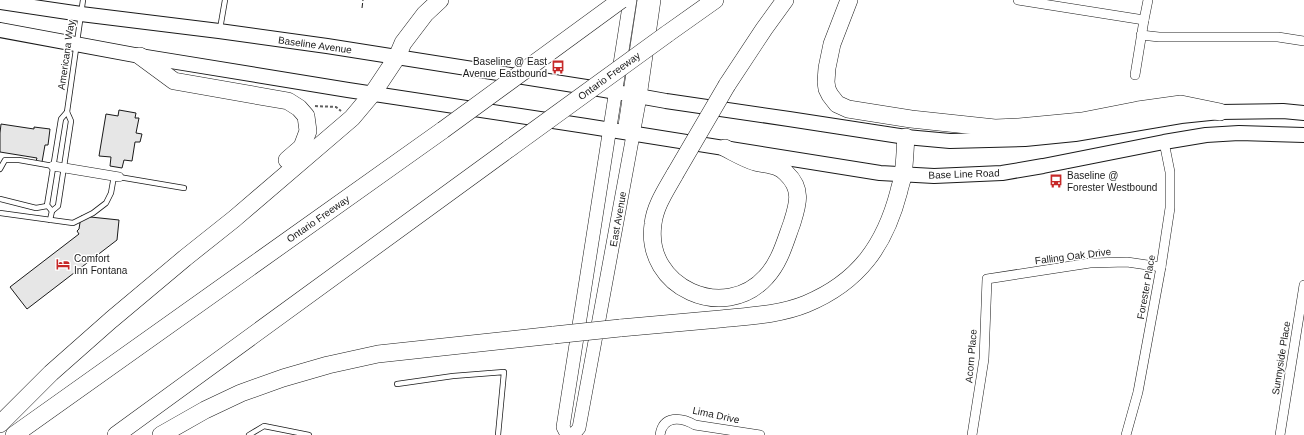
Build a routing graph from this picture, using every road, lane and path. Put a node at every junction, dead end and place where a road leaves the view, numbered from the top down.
1 (225, 0) edge
2 (440, 0) edge
3 (621, 0) edge
4 (630, 0) edge
5 (644, 0) edge
6 (654, 0) edge
7 (715, 0) edge
8 (785, 0) edge
9 (849, 0) edge
10 (1018, 0) edge
11 (1148, 0) edge
12 (0, 2) edge
13 (82, 7) edge
14 (1144, 20) junction
15 (0, 30) edge
16 (219, 31) junction
17 (1141, 35) junction
18 (1304, 41) edge
19 (77, 44) junction
20 (140, 56) junction
21 (397, 57) junction
22 (1135, 75) dead end
23 (614, 92) junction
24 (372, 93) junction
25 (634, 96) junction
26 (313, 106) dead end
27 (67, 112) junction
28 (342, 112) dead end
29 (1220, 112) junction
30 (1304, 113) edge
31 (609, 130) junction
32 (629, 133) junction
33 (1304, 135) edge
34 (906, 137) junction
35 (1164, 142) junction
36 (725, 148) junction
37 (53, 166) junction
38 (63, 168) junction
39 (0, 170) edge
40 (903, 175) junction
41 (116, 177) junction
42 (184, 188) dead end
43 (0, 199) edge
44 (47, 206) junction
45 (52, 211) junction
46 (0, 213) edge
47 (50, 220) junction
48 (218, 230) junction
49 (1162, 267) junction
50 (987, 279) joint
51 (1304, 285) edge
52 (397, 384) dead end
53 (0, 424) edge
54 (14, 435) edge
55 (116, 435) edge
56 (161, 435) edge
57 (249, 435) edge
58 (309, 435) edge
59 (498, 435) edge
60 (567, 435) edge
61 (573, 435) edge
62 (660, 435) edge
63 (760, 435) edge
64 (972, 435) edge
65 (1126, 435) edge
66 (1280, 435) edge

1 - 16 lane
2 - 21 highway
3 - 54 highway, Ontario Freeway, bridge
4 - 23 main road
5 - 25 main road
6 - 25 main road
7 - 55 highway, Ontario Freeway, bridge
8 - 36 highway, bridge
9 - 29 highway
10 - 14 street
11 - 14 street
12 - 13 main road, Baseline Avenue
13 - 16 main road, Baseline Avenue
13 - 19 lane, Americana Way
14 - 17 street
15 - 19 main road
16 - 21 main road, Baseline Avenue
17 - 18 street
17 - 22 street
19 - 20 main road
19 - 27 lane, Americana Way
20 - 24 main road
20 - 48 highway
21 - 23 main road, Baseline Avenue
21 - 24 highway
23 - 25 main road, Baseline Avenue
23 - 31 main road
24 - 31 main road
24 - 48 highway
25 - 32 main road, East Avenue
25 - 34 main road
26 - 28 path
27 - 37 lane, Americana Way
27 - 38 lane, Americana Way
29 - 30 main road
29 - 34 main road
31 - 32 main road
31 - 60 main road
32 - 36 main road, Base Line Road
32 - 61 main road, East Avenue
33 - 35 main road, Base Line Road
34 - 40 highway
35 - 40 main road, Base Line Road
35 - 49 street, Forester Place
36 - 40 main road, Base Line Road
37 - 38 street
37 - 39 lane
37 - 44 lane, Americana Way
38 - 41 street
38 - 45 lane, Americana Way
40 - 56 highway, bridge
41 - 42 lane
41 - 47 lane
43 - 44 lane
44 - 45 lane
45 - 47 lane, Americana Way
46 - 47 lane
48 - 53 highway
49 - 50 street, Falling Oak Drive
49 - 65 street, Forester Place
50 - 64 street, Acorn Place
51 - 66 street, Sunnyside Place
52 - 59 lane
57 - 58 lane
62 - 63 street, Lima Drive

